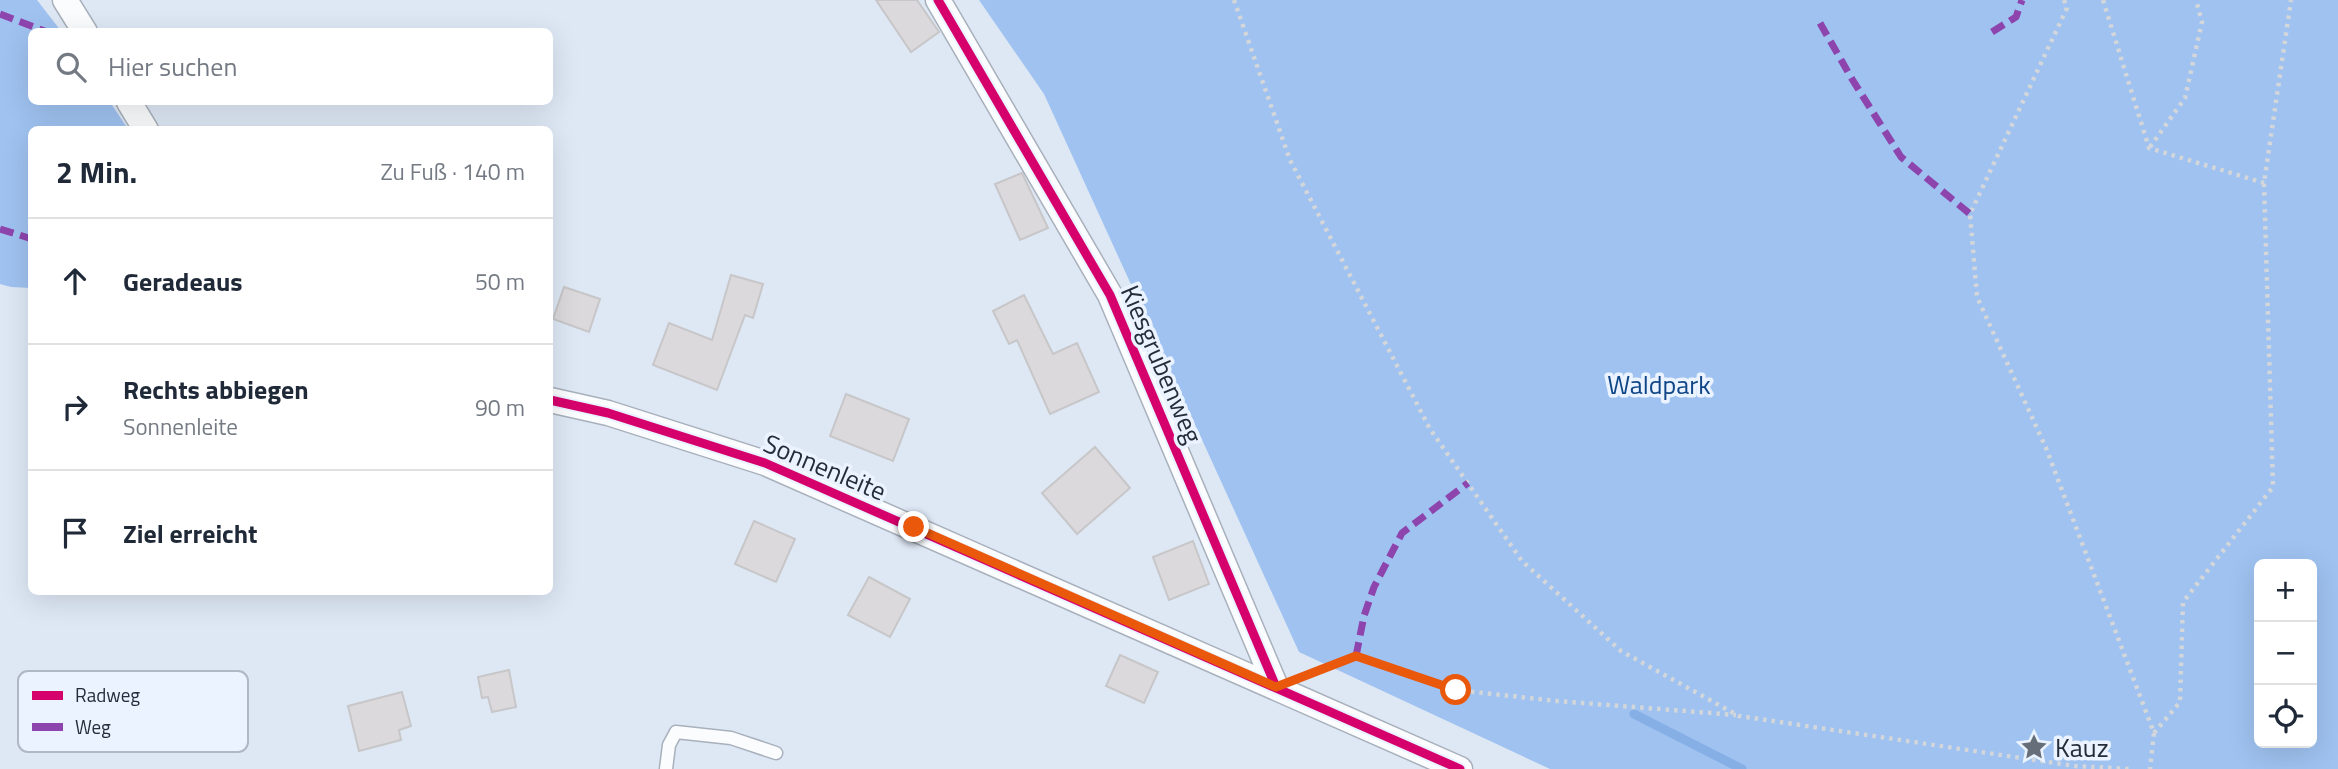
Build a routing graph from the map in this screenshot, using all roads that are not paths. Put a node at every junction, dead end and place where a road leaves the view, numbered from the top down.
1 (65, 0) edge
2 (939, 0) edge
3 (82, 28) edge
4 (131, 105) edge
5 (144, 126) edge
6 (553, 401) edge
7 (1276, 687) junction
8 (776, 753) dead end
9 (666, 769) edge
10 (1460, 769) edge

1 - 3 street
2 - 7 street, Kiesgrubenweg
4 - 5 street
6 - 7 street, Sonnenleite
7 - 10 street, Sonnenleite
8 - 9 lane

